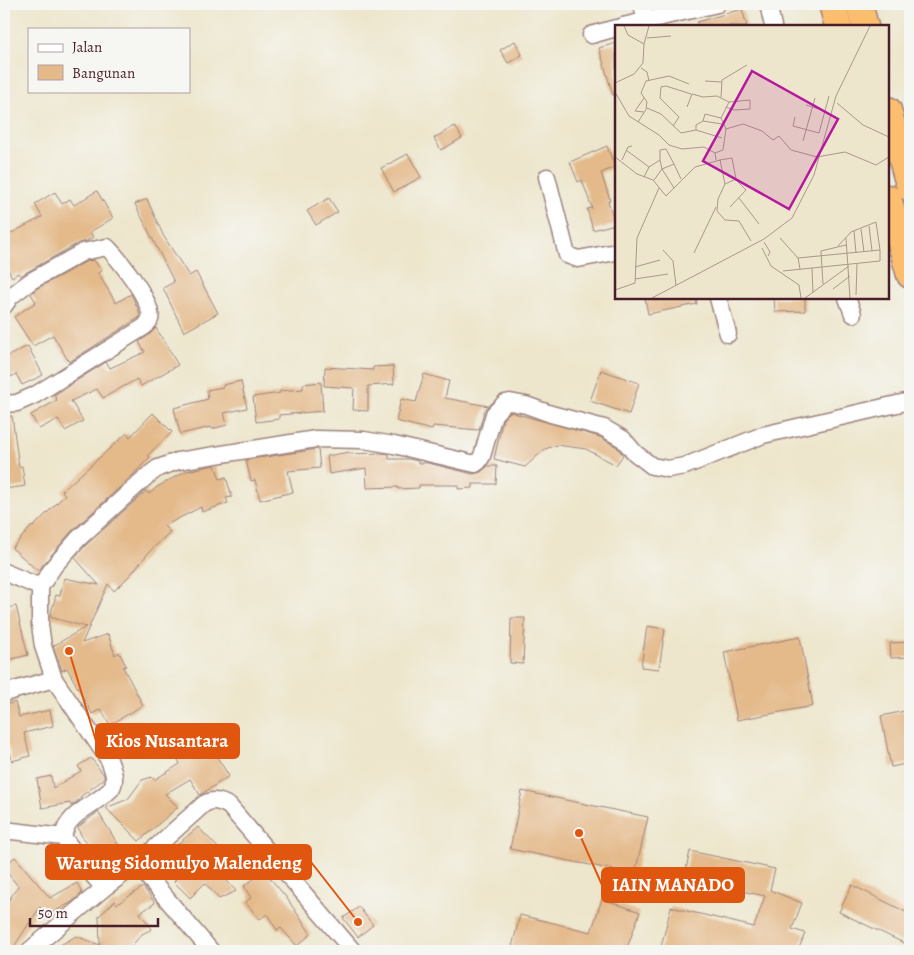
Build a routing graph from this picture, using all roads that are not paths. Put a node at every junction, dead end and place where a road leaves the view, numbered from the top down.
1 (642, 4) edge
2 (717, 4) edge
3 (768, 4) edge
4 (832, 4) edge
5 (859, 4) edge
6 (647, 23) edge
7 (631, 25) edge
8 (773, 25) edge
9 (838, 25) edge
10 (865, 25) edge
11 (615, 28) edge
12 (590, 35) dead end
13 (889, 114) edge
14 (547, 177) dead end
15 (910, 188) edge
16 (889, 202) edge
17 (615, 252) edge
18 (910, 275) edge
19 (718, 299) edge
20 (848, 299) edge
21 (4, 306) edge
22 (853, 314) dead end
23 (728, 334) dead end
24 (910, 401) edge
25 (4, 404) edge
26 (4, 572) edge
27 (40, 587) junction
28 (54, 679) junction
29 (4, 693) edge
30 (4, 830) edge
31 (63, 837) junction
32 (137, 864) junction
33 (104, 888) junction
34 (29, 951) edge
35 (211, 951) edge
36 (353, 951) edge

1 - 6 street
2 - 6 street
3 - 8 street
4 - 9 highway
5 - 10 highway
6 - 7 street
11 - 12 street
13 - 15 highway
14 - 17 street
16 - 18 highway
19 - 23 street
20 - 22 street
21 - 25 street
24 - 27 street
26 - 27 street
27 - 28 street
28 - 29 street
28 - 31 street
30 - 31 street
31 - 33 street
32 - 33 street
32 - 35 street
32 - 36 street
33 - 34 street

